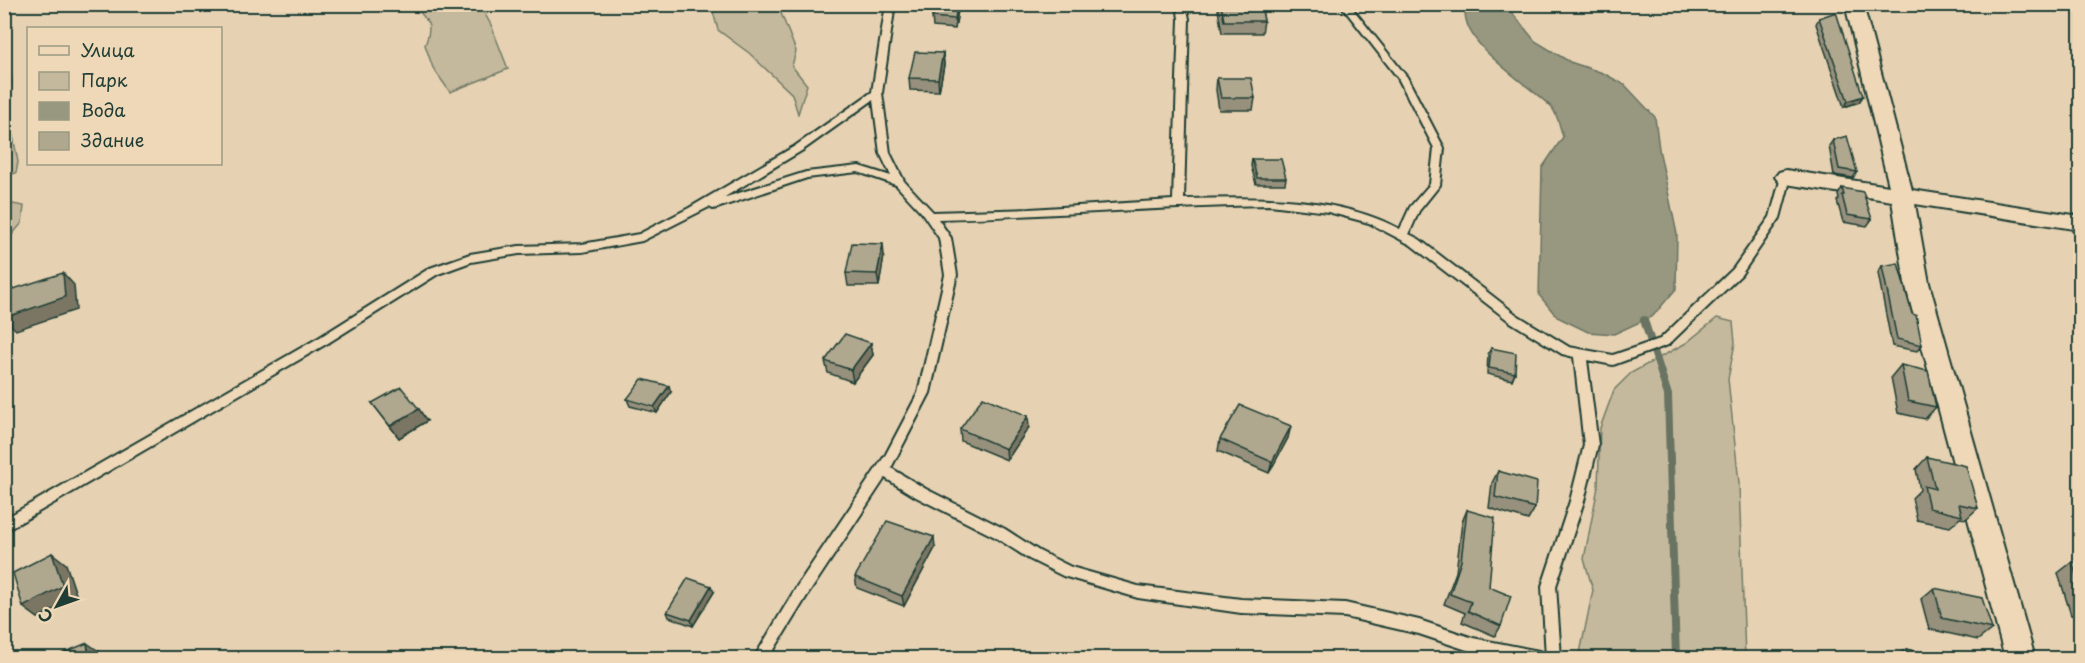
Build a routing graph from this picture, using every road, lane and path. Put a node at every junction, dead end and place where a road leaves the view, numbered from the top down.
1 (891, 4) edge
2 (1182, 4) edge
3 (1344, 4) edge
4 (1854, 4) edge
5 (877, 93) junction
6 (1786, 177) joint
7 (900, 183) junction
8 (1902, 194) junction
9 (1178, 203) junction
10 (693, 211) junction
11 (931, 216) junction
12 (2080, 224) edge
13 (1402, 236) junction
14 (1580, 354) junction
15 (883, 470) junction
16 (4, 526) edge
17 (761, 658) edge
18 (1539, 658) edge
19 (1554, 658) edge
20 (2019, 658) edge

1 - 5 lane
2 - 9 lane
3 - 13 lane
4 - 8 street
5 - 7 lane
5 - 10 lane
6 - 8 street
6 - 14 lane
7 - 10 lane
7 - 11 lane
8 - 12 street
8 - 20 street
9 - 11 lane
9 - 13 lane
10 - 16 lane
11 - 15 lane
13 - 14 lane
14 - 19 lane
15 - 17 lane
15 - 18 lane

